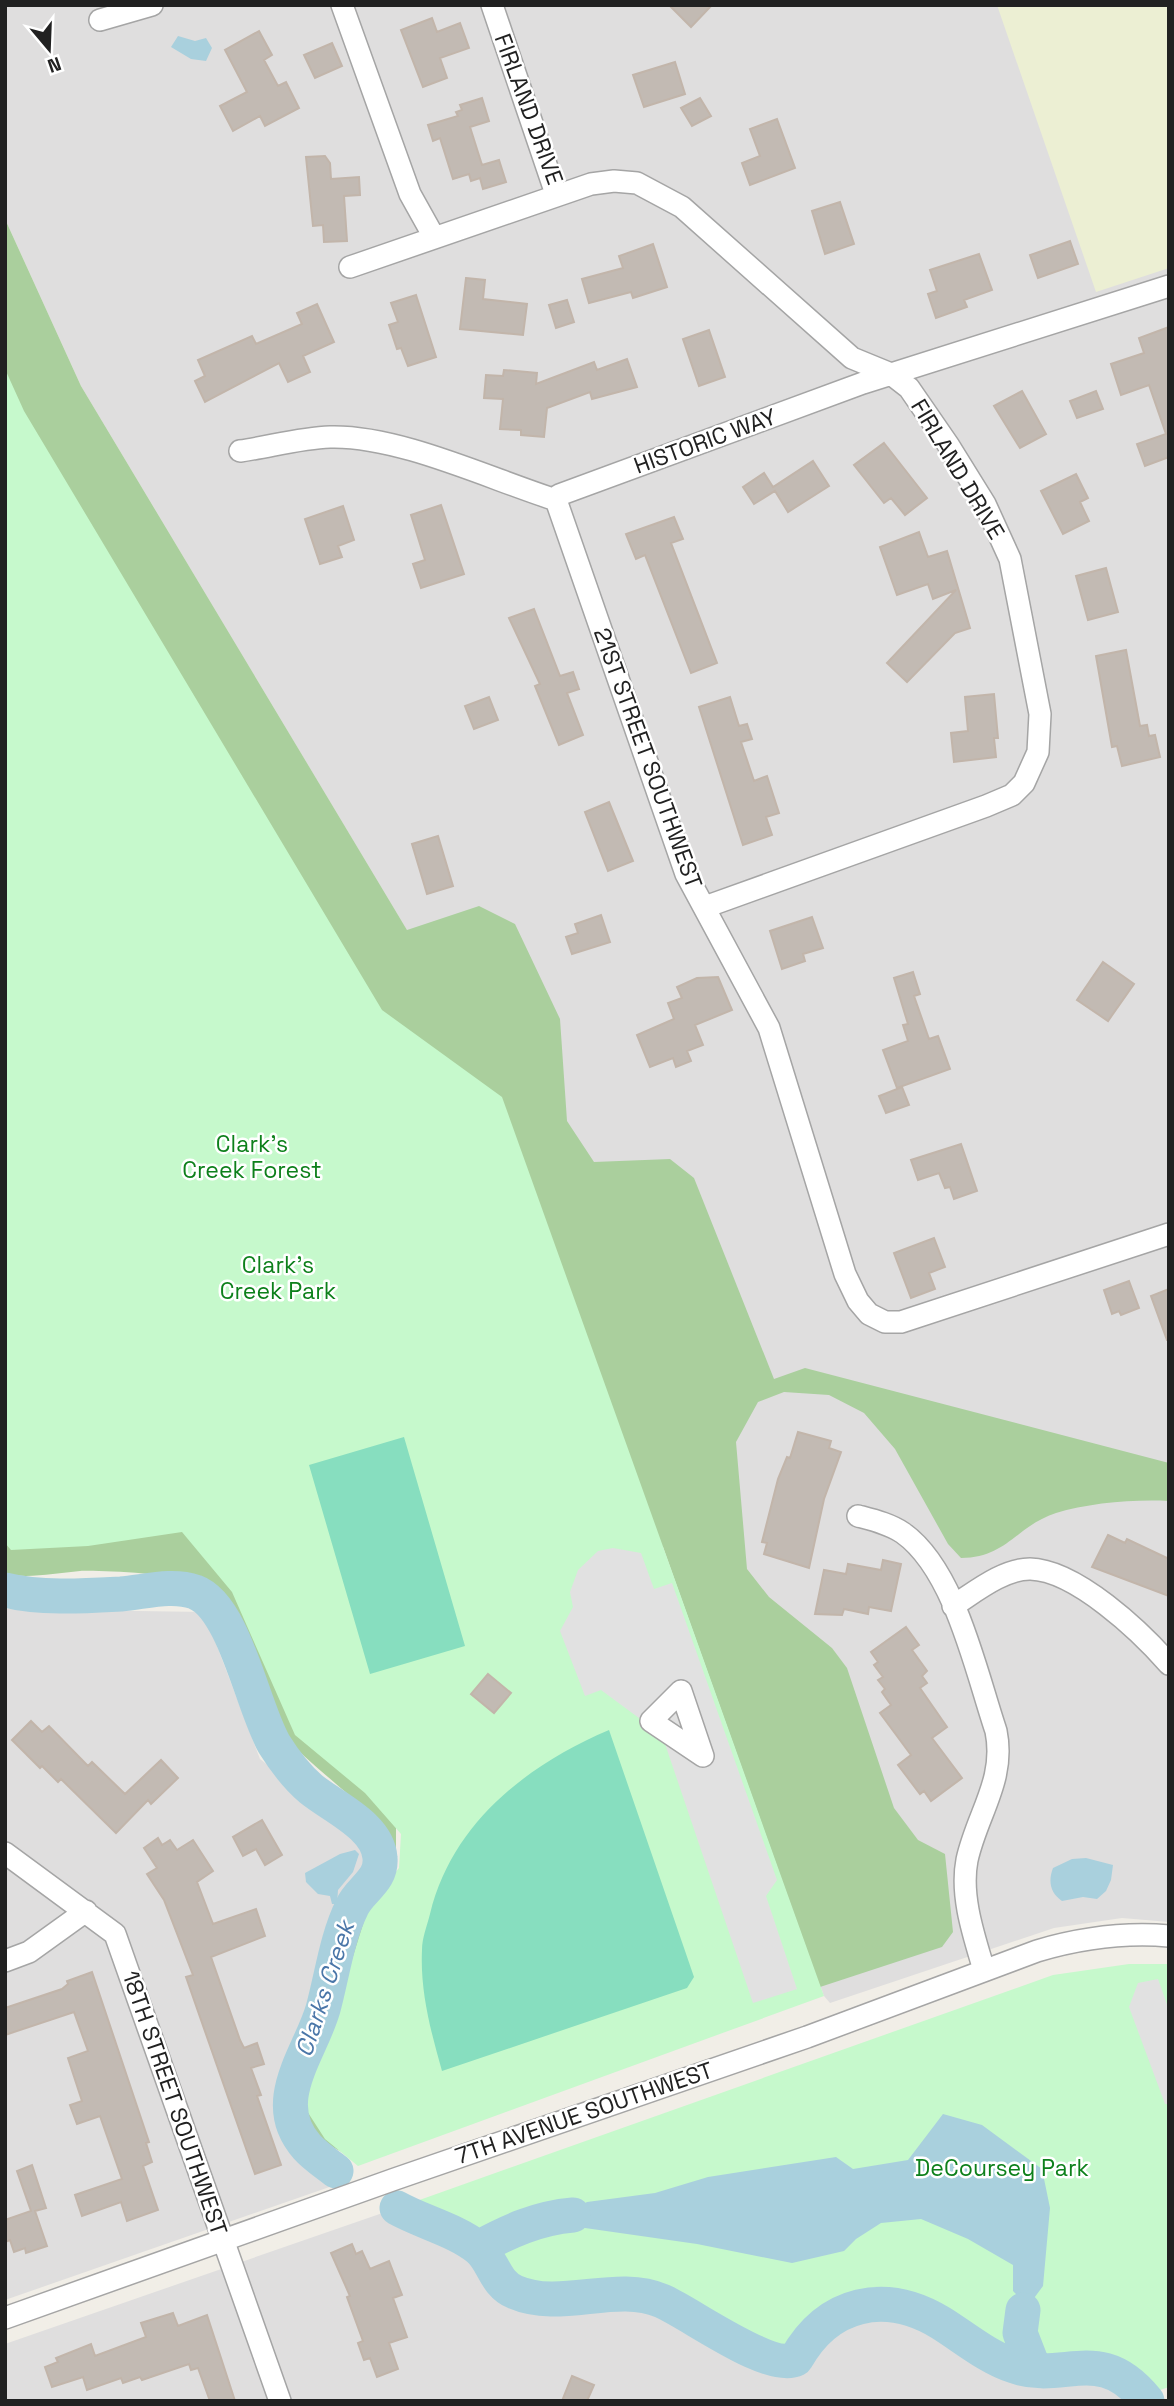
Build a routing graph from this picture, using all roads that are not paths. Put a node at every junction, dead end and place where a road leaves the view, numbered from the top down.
1 (152, 5) edge
2 (342, 5) edge
3 (492, 5) edge
4 (100, 20) dead end
5 (556, 194) junction
6 (434, 237) junction
7 (350, 267) dead end
8 (1169, 286) edge
9 (891, 374) junction
10 (240, 451) dead end
11 (556, 500) junction
12 (705, 907) junction
13 (1169, 1234) edge
14 (858, 1516) dead end
15 (953, 1606) junction
16 (1169, 1664) edge
17 (681, 1691) joint
18 (5, 1853) edge
19 (86, 1911) junction
20 (1169, 1936) edge
21 (5, 1961) edge
22 (984, 1970) junction
23 (223, 2242) junction
24 (5, 2318) edge
25 (280, 2401) edge

1 - 4 street
2 - 6 street
3 - 5 street, FIRLAND DRIVE
5 - 6 street
5 - 9 street, FIRLAND DRIVE
6 - 7 street
8 - 9 street, HISTORIC WAY
9 - 11 street, HISTORIC WAY
9 - 12 street, FIRLAND DRIVE
10 - 11 street
11 - 12 street, 21ST STREET SOUTHWEST
12 - 13 street, 21ST STREET SOUTHWEST
14 - 15 street
15 - 16 street
15 - 22 street
17 - 17 street
18 - 19 street, 18TH STREET SOUTHWEST
19 - 21 street
19 - 23 street, 18TH STREET SOUTHWEST
20 - 22 street, 7TH AVENUE SOUTHWEST
22 - 23 street, 7TH AVENUE SOUTHWEST
23 - 24 street, 7TH AVENUE SOUTHWEST
23 - 25 street, 18TH STREET SOUTHWEST

